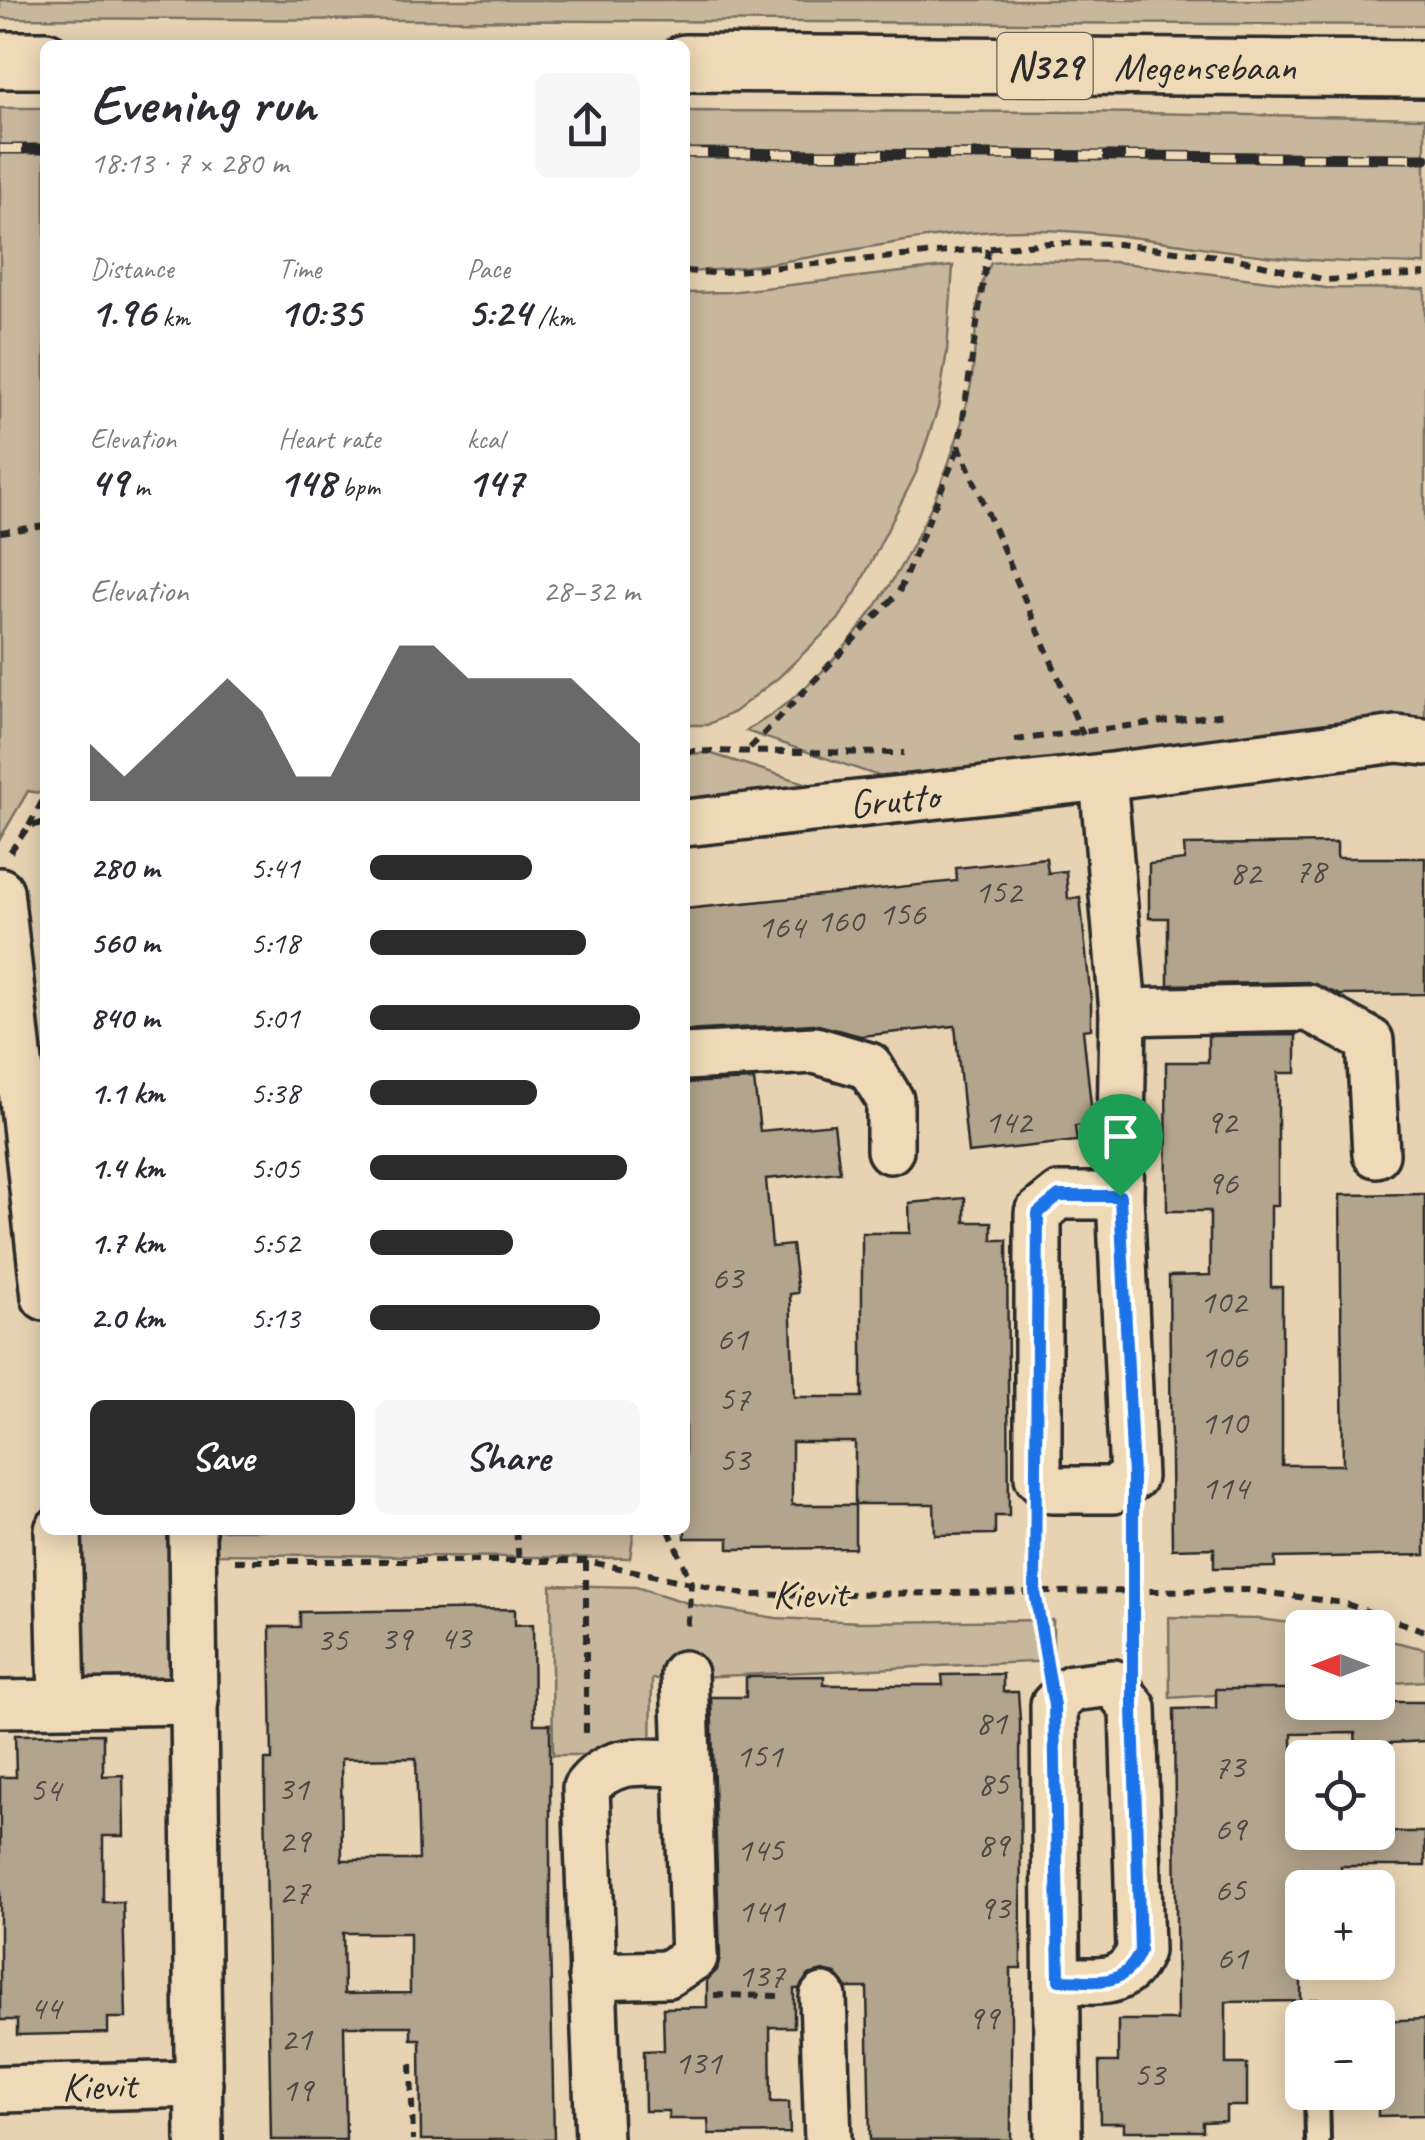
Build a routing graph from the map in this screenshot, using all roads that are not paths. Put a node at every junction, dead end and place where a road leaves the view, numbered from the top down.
1 (0, 60) edge
2 (40, 60) edge
3 (690, 63) edge
4 (1425, 69) edge
5 (1425, 742) edge
6 (1103, 777) junction
7 (690, 821) edge
8 (0, 891) edge
9 (1123, 1012) junction
10 (690, 1057) edge
11 (890, 1150) dead end
12 (1376, 1154) dead end
13 (38, 1184) edge
14 (1120, 1196) junction
15 (40, 1216) edge
16 (58, 1535) edge
17 (193, 1546) edge
18 (684, 1674) road end
19 (195, 1701) junction
20 (62, 1702) junction
21 (0, 1704) edge
22 (685, 1763) junction
23 (592, 1976) junction
24 (1059, 1980) junction
25 (823, 1997) dead end
26 (199, 2084) junction
27 (0, 2089) edge
28 (1317, 2110) edge
29 (199, 2140) edge
30 (599, 2140) edge
31 (828, 2140) edge
32 (1058, 2140) edge
33 (1318, 2140) edge

1 - 2 main road
3 - 4 main road, Megensebaan / N329
5 - 6 street, Grutto
6 - 7 street, Grutto
6 - 9 street
8 - 13 street
9 - 12 street
9 - 14 street
10 - 11 street
13 - 15 street
14 - 14 street
16 - 20 street
17 - 19 street
18 - 22 street
19 - 20 street
19 - 26 street
20 - 21 street
22 - 23 street
22 - 23 street
23 - 30 street
24 - 24 street
24 - 32 street
25 - 31 street
26 - 27 street, Kievit
26 - 29 street
28 - 33 lane

